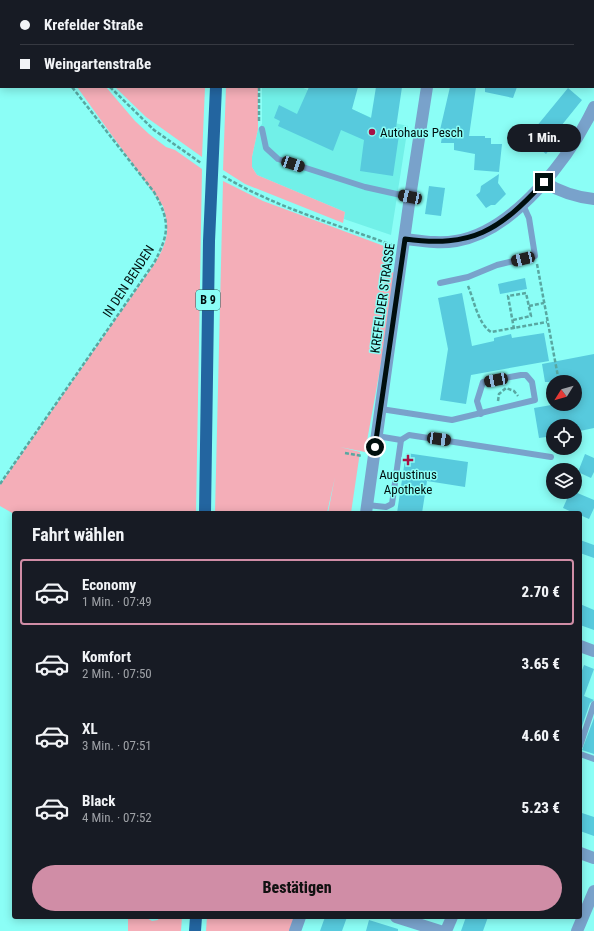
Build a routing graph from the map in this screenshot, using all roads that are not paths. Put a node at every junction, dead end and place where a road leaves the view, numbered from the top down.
1 (216, 88) edge
2 (428, 88) edge
3 (594, 107) edge
4 (262, 129) road end
5 (544, 182) junction
6 (410, 197) junction
7 (594, 199) edge
8 (522, 206) junction
9 (404, 244) junction
10 (440, 283) dead end
11 (381, 409) junction
12 (481, 414) junction
13 (377, 436) junction
14 (401, 440) junction
15 (551, 457) dead end
16 (366, 509) edge
17 (205, 511) edge
18 (582, 647) edge
19 (594, 651) edge
20 (594, 704) edge
21 (582, 740) edge
22 (582, 755) edge
23 (594, 759) edge
24 (582, 854) edge
25 (594, 858) edge
26 (594, 891) edge
27 (196, 919) edge
28 (299, 919) edge
29 (402, 919) edge
30 (451, 919) edge
31 (195, 931) edge
32 (295, 931) edge
33 (440, 931) edge
34 (446, 931) edge
35 (577, 931) edge

1 - 17 main road, B 9
2 - 6 street, KREFELDER STRASSE
3 - 5 street
4 - 6 lane
5 - 7 street
5 - 8 street
6 - 9 street, KREFELDER STRASSE
8 - 9 street
8 - 10 lane
9 - 11 street, KREFELDER STRASSE
11 - 12 lane
11 - 13 street, KREFELDER STRASSE
12 - 12 lane
13 - 14 lane
13 - 16 street, KREFELDER STRASSE
14 - 15 lane
14 - 16 lane
18 - 19 street
20 - 21 lane
22 - 23 lane
24 - 25 street
26 - 35 street
27 - 31 main road
28 - 32 street
29 - 33 street
30 - 34 street

